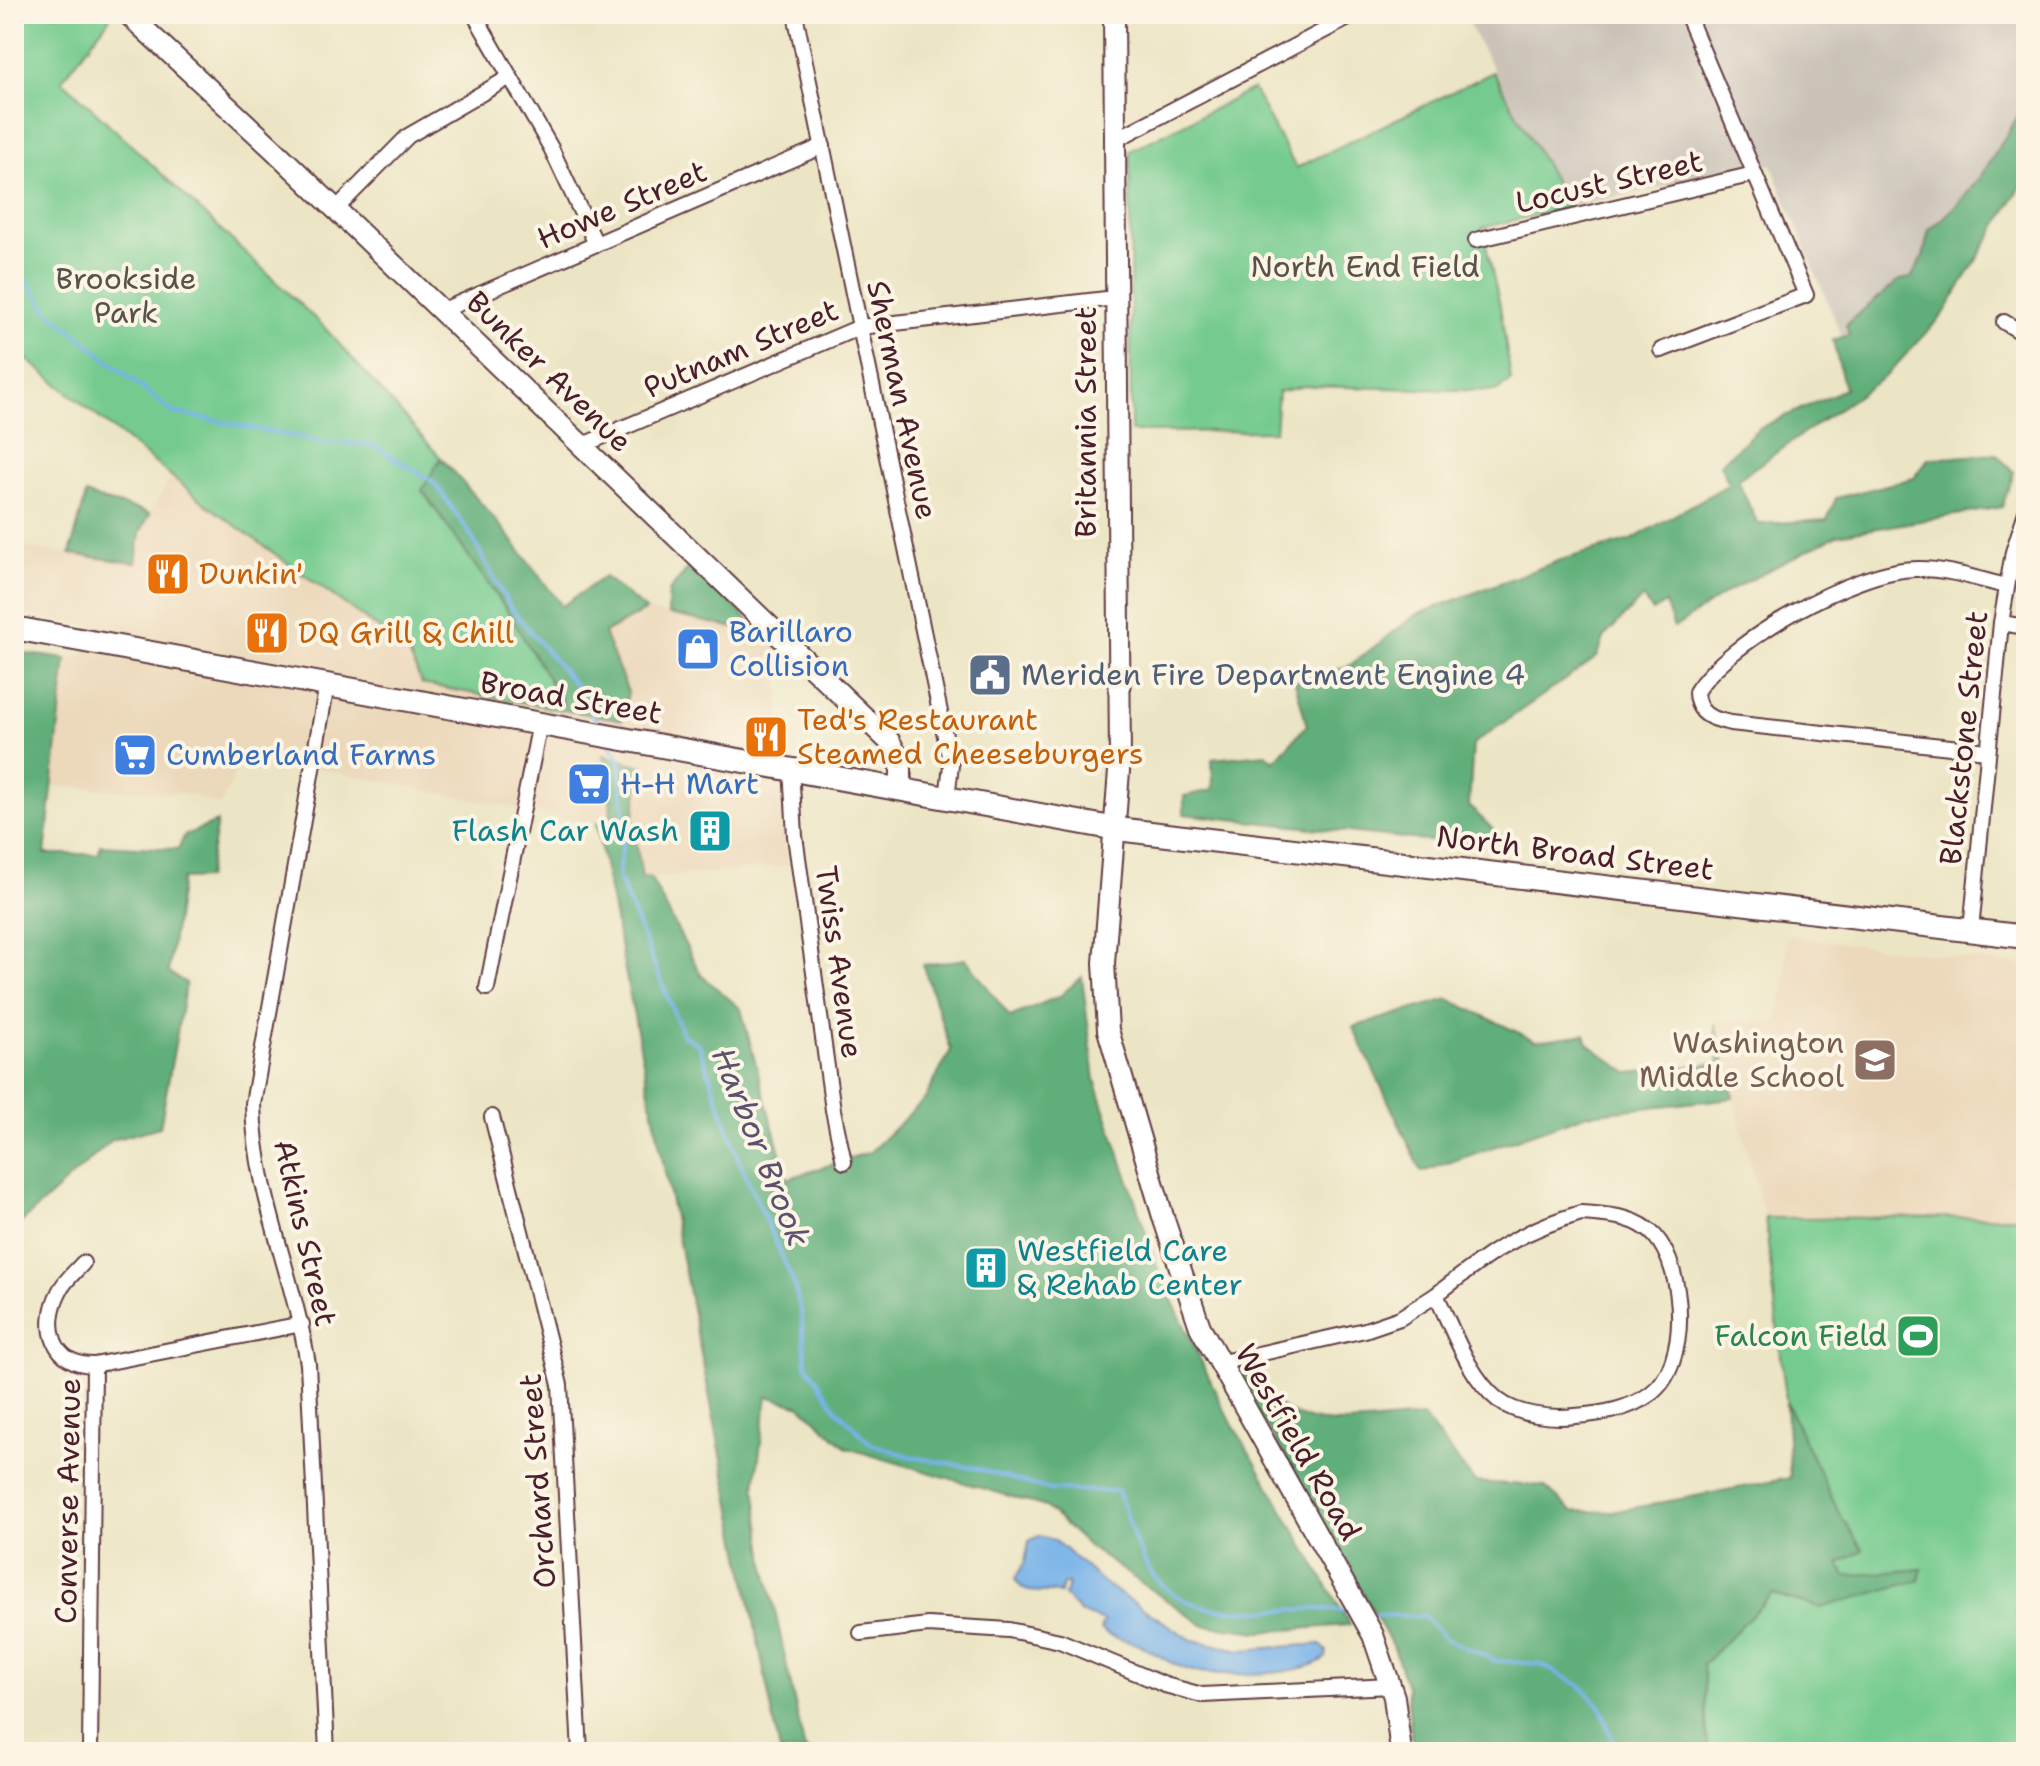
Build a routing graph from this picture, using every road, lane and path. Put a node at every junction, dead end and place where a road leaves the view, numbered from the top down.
1 (128, 14) edge
2 (474, 14) edge
3 (795, 14) edge
4 (1114, 14) edge
5 (1356, 14) edge
6 (1687, 14) edge
7 (510, 77) junction
8 (1115, 140) junction
9 (823, 146) junction
10 (1754, 174) junction
11 (336, 209) junction
12 (1476, 240) dead end
13 (596, 244) junction
14 (1115, 298) junction
15 (441, 311) junction
16 (2004, 322) dead end
17 (860, 327) junction
18 (2026, 335) edge
19 (1661, 350) dead end
20 (583, 445) junction
21 (2026, 512) edge
22 (2019, 553) edge
23 (2006, 586) junction
24 (2001, 623) junction
25 (2026, 627) edge
26 (14, 628) edge
27 (327, 684) junction
28 (540, 723) junction
29 (1987, 751) junction
30 (791, 768) junction
31 (901, 789) junction
32 (947, 798) junction
33 (1117, 829) junction
34 (1971, 930) junction
35 (2026, 937) edge
36 (487, 988) dead end
37 (492, 1117) dead end
38 (844, 1162) dead end
39 (83, 1263) dead end
40 (1436, 1295) junction
41 (302, 1324) junction
42 (1218, 1363) junction
43 (94, 1365) junction
44 (861, 1633) dead end
45 (1391, 1686) junction
46 (90, 1752) edge
47 (327, 1752) edge
48 (580, 1752) edge
49 (1401, 1752) edge

1 - 11 street, Bunker Avenue
2 - 7 street
3 - 9 street, Sherman Avenue
4 - 8 street, Britannia Street
5 - 8 street
6 - 10 street
7 - 11 street
7 - 13 street
8 - 14 street, Britannia Street
9 - 13 street, Howe Street
9 - 17 street, Sherman Avenue
10 - 12 street, Locust Street
10 - 19 street
11 - 15 street, Bunker Avenue
13 - 15 street, Howe Street
14 - 17 street, Putnam Street
14 - 33 street, Britannia Street
15 - 20 street, Bunker Avenue
16 - 18 street
17 - 20 street, Putnam Street
17 - 32 street, Sherman Avenue
20 - 31 street, Bunker Avenue
21 - 22 street, Blackstone Street
22 - 23 street, Blackstone Street
23 - 24 street, Blackstone Street
23 - 29 street
24 - 25 street
24 - 29 street, Blackstone Street
26 - 27 main road, Broad Street
27 - 28 main road, Broad Street
27 - 41 street, Atkins Street
28 - 30 main road, Broad Street
28 - 36 street
29 - 34 street, Blackstone Street
30 - 31 main road, Broad Street
30 - 38 street, Twiss Avenue
31 - 32 main road, Broad Street
32 - 33 main road, Broad Street
33 - 34 main road, North Broad Street
33 - 42 street, Westfield Road
34 - 35 main road, North Broad Street
37 - 48 street, Orchard Street
39 - 43 street
40 - 40 street
40 - 42 street
41 - 43 street, Converse Avenue
41 - 47 street, Atkins Street
42 - 45 street, Westfield Road
43 - 46 street, Converse Avenue
44 - 45 street
45 - 49 street, Westfield Road

